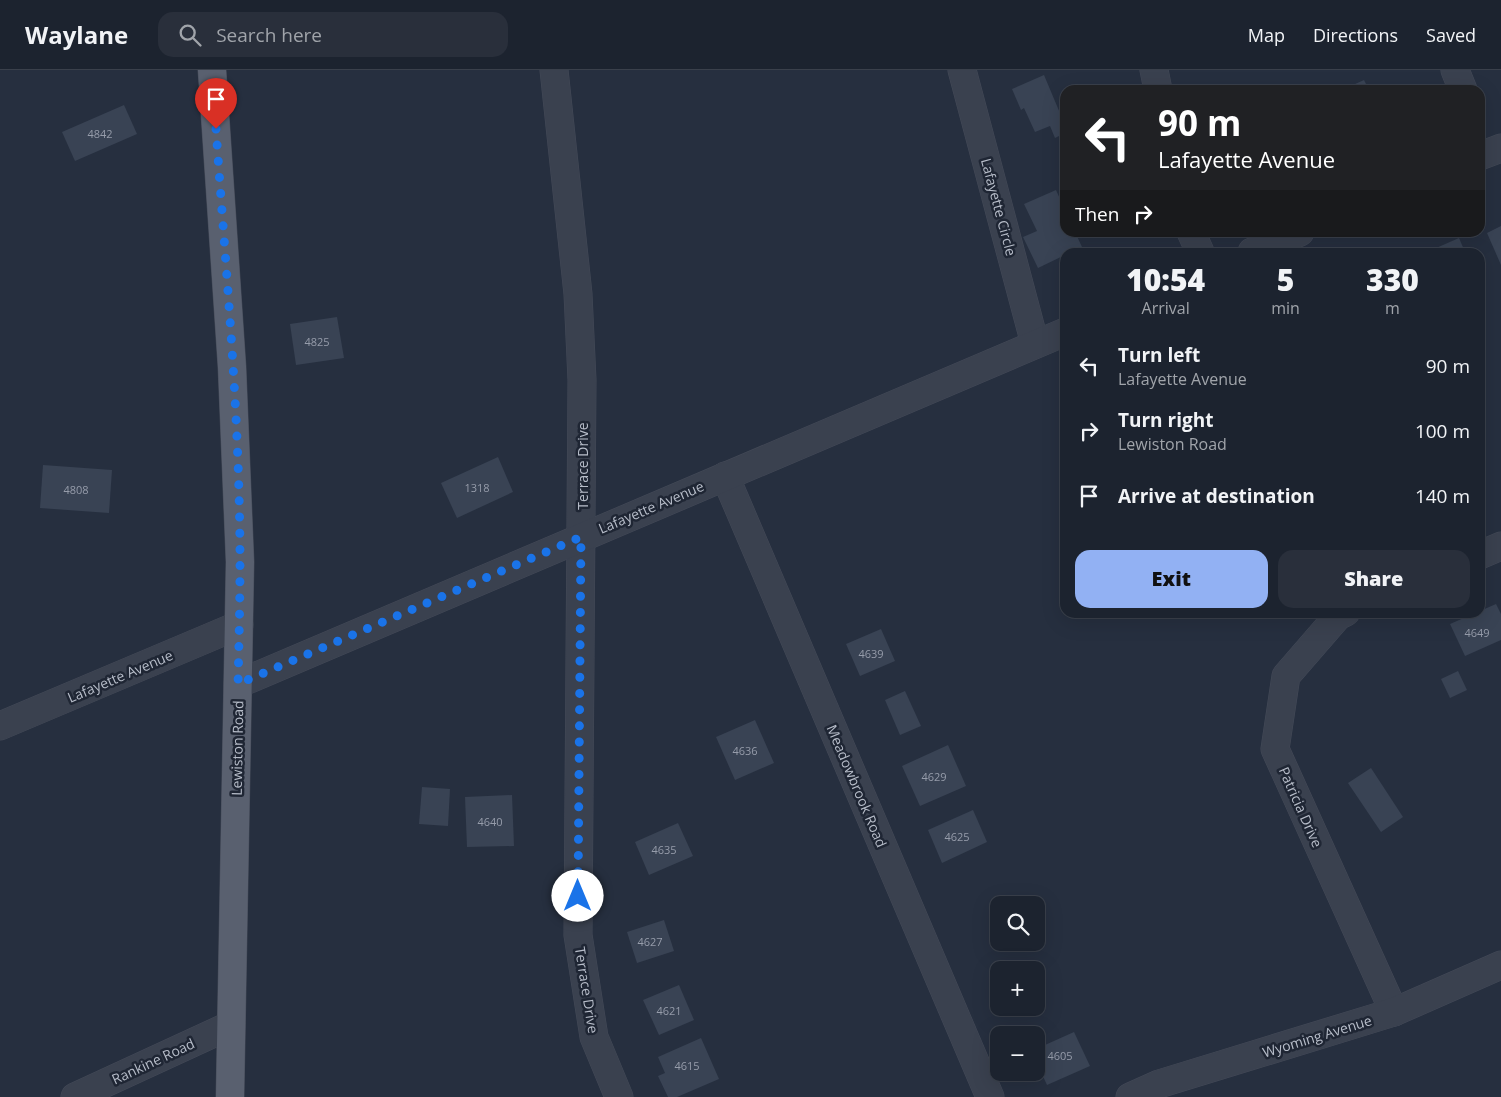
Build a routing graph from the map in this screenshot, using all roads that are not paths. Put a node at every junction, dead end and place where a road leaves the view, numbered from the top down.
1 (212, 70) edge
2 (554, 70) edge
3 (962, 70) edge
4 (1154, 70) edge
5 (1455, 70) edge
6 (1157, 85) edge
7 (1461, 85) edge
8 (1288, 237) edge
9 (1262, 248) edge
10 (1060, 334) edge
11 (1035, 344) junction
12 (725, 476) junction
13 (581, 537) junction
14 (1501, 546) edge
15 (1485, 553) edge
16 (1336, 618) edge
17 (239, 625) junction
18 (238, 684) junction
19 (0, 726) edge
20 (1501, 964) edge
21 (1394, 1012) junction
22 (231, 1025) junction
23 (1162, 1091) edge
24 (75, 1097) edge
25 (230, 1097) edge
26 (619, 1097) edge
27 (990, 1097) edge
28 (1130, 1097) edge

1 - 17 main road, Lewiston Road
2 - 13 street, Terrace Drive
3 - 11 street, Lafayette Circle
4 - 6 street
5 - 7 street
8 - 9 street
10 - 11 street, Lafayette Avenue
11 - 12 street, Lafayette Avenue
12 - 13 street, Lafayette Avenue
12 - 27 street, Meadowbrook Road
13 - 18 street, Lafayette Avenue
13 - 26 street, Terrace Drive
14 - 15 street
16 - 21 street, Patricia Drive
17 - 18 main road, Lewiston Road
17 - 19 street, Lafayette Avenue
18 - 22 main road, Lewiston Road
20 - 21 street, Wyoming Avenue
21 - 23 street, Wyoming Avenue
22 - 24 street, Rankine Road
22 - 25 main road, Lewiston Road
23 - 28 street, Wyoming Avenue

